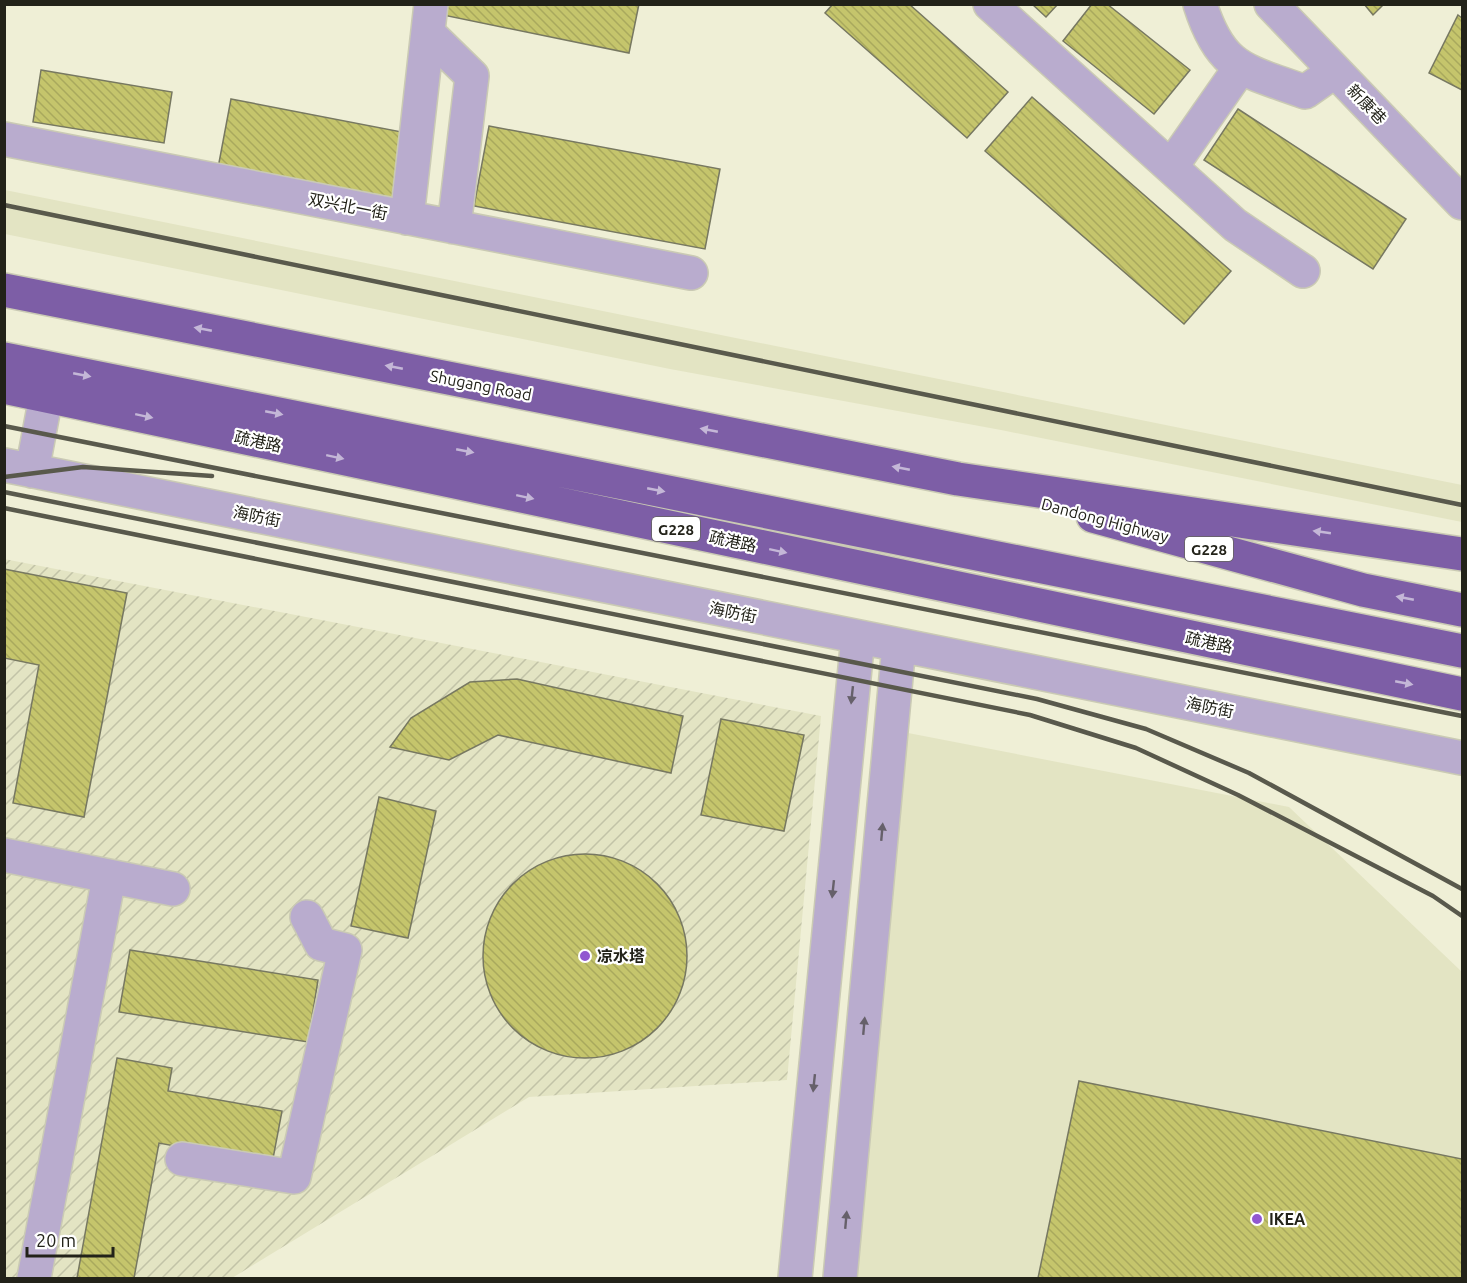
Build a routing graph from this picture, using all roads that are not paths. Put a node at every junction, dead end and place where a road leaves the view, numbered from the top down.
1 (990, 4) edge
2 (1200, 4) edge
3 (1271, 4) edge
4 (430, 19) edge
5 (1240, 68) junction
6 (1335, 71) junction
7 (4, 139) edge
8 (1171, 167) junction
9 (1433, 172) junction
10 (1462, 187) edge
11 (1462, 203) edge
12 (407, 218) junction
13 (454, 227) junction
14 (1303, 271) dead end
15 (691, 273) dead end
16 (4, 290) edge
17 (4, 359) edge
18 (49, 382) junction
19 (4, 387) edge
20 (18, 468) edge
21 (958, 479) junction
22 (1373, 540) junction
23 (1462, 554) edge
24 (1462, 572) edge
25 (1462, 610) edge
26 (858, 637) junction
27 (899, 645) junction
28 (1462, 651) edge
29 (1462, 694) edge
30 (1462, 758) edge
31 (4, 855) edge
32 (109, 876) junction
33 (173, 889) dead end
34 (307, 917) dead end
35 (182, 1159) dead end
36 (34, 1278) edge
37 (795, 1278) edge
38 (840, 1278) edge

1 - 8 street
2 - 5 street
3 - 6 street, 新康巷
4 - 12 street
4 - 13 street
5 - 6 street
5 - 8 street
6 - 9 street, 新康巷
7 - 12 street, 双兴北一街
8 - 14 street
9 - 10 street
9 - 11 street, 新康巷
12 - 13 street, 双兴北一街
13 - 15 street, 双兴北一街
21 -> 16 highway, Shugang Road / G228
17 - 18 highway, 疏港路
18 - 19 highway, 疏港路 / G228
18 - 20 street
18 -> 28 highway, 疏港路
18 -> 29 highway, 疏港路 / G228
20 - 26 street, 海防街
22 -> 21 highway
25 -> 21 highway, Dandong Highway / G228
22 - 23 highway
22 - 24 highway
26 - 27 street, 海防街
26 -> 37 street
27 - 30 street, 海防街
38 -> 27 street
31 - 32 street
32 - 33 street
32 - 36 street
34 - 35 street

